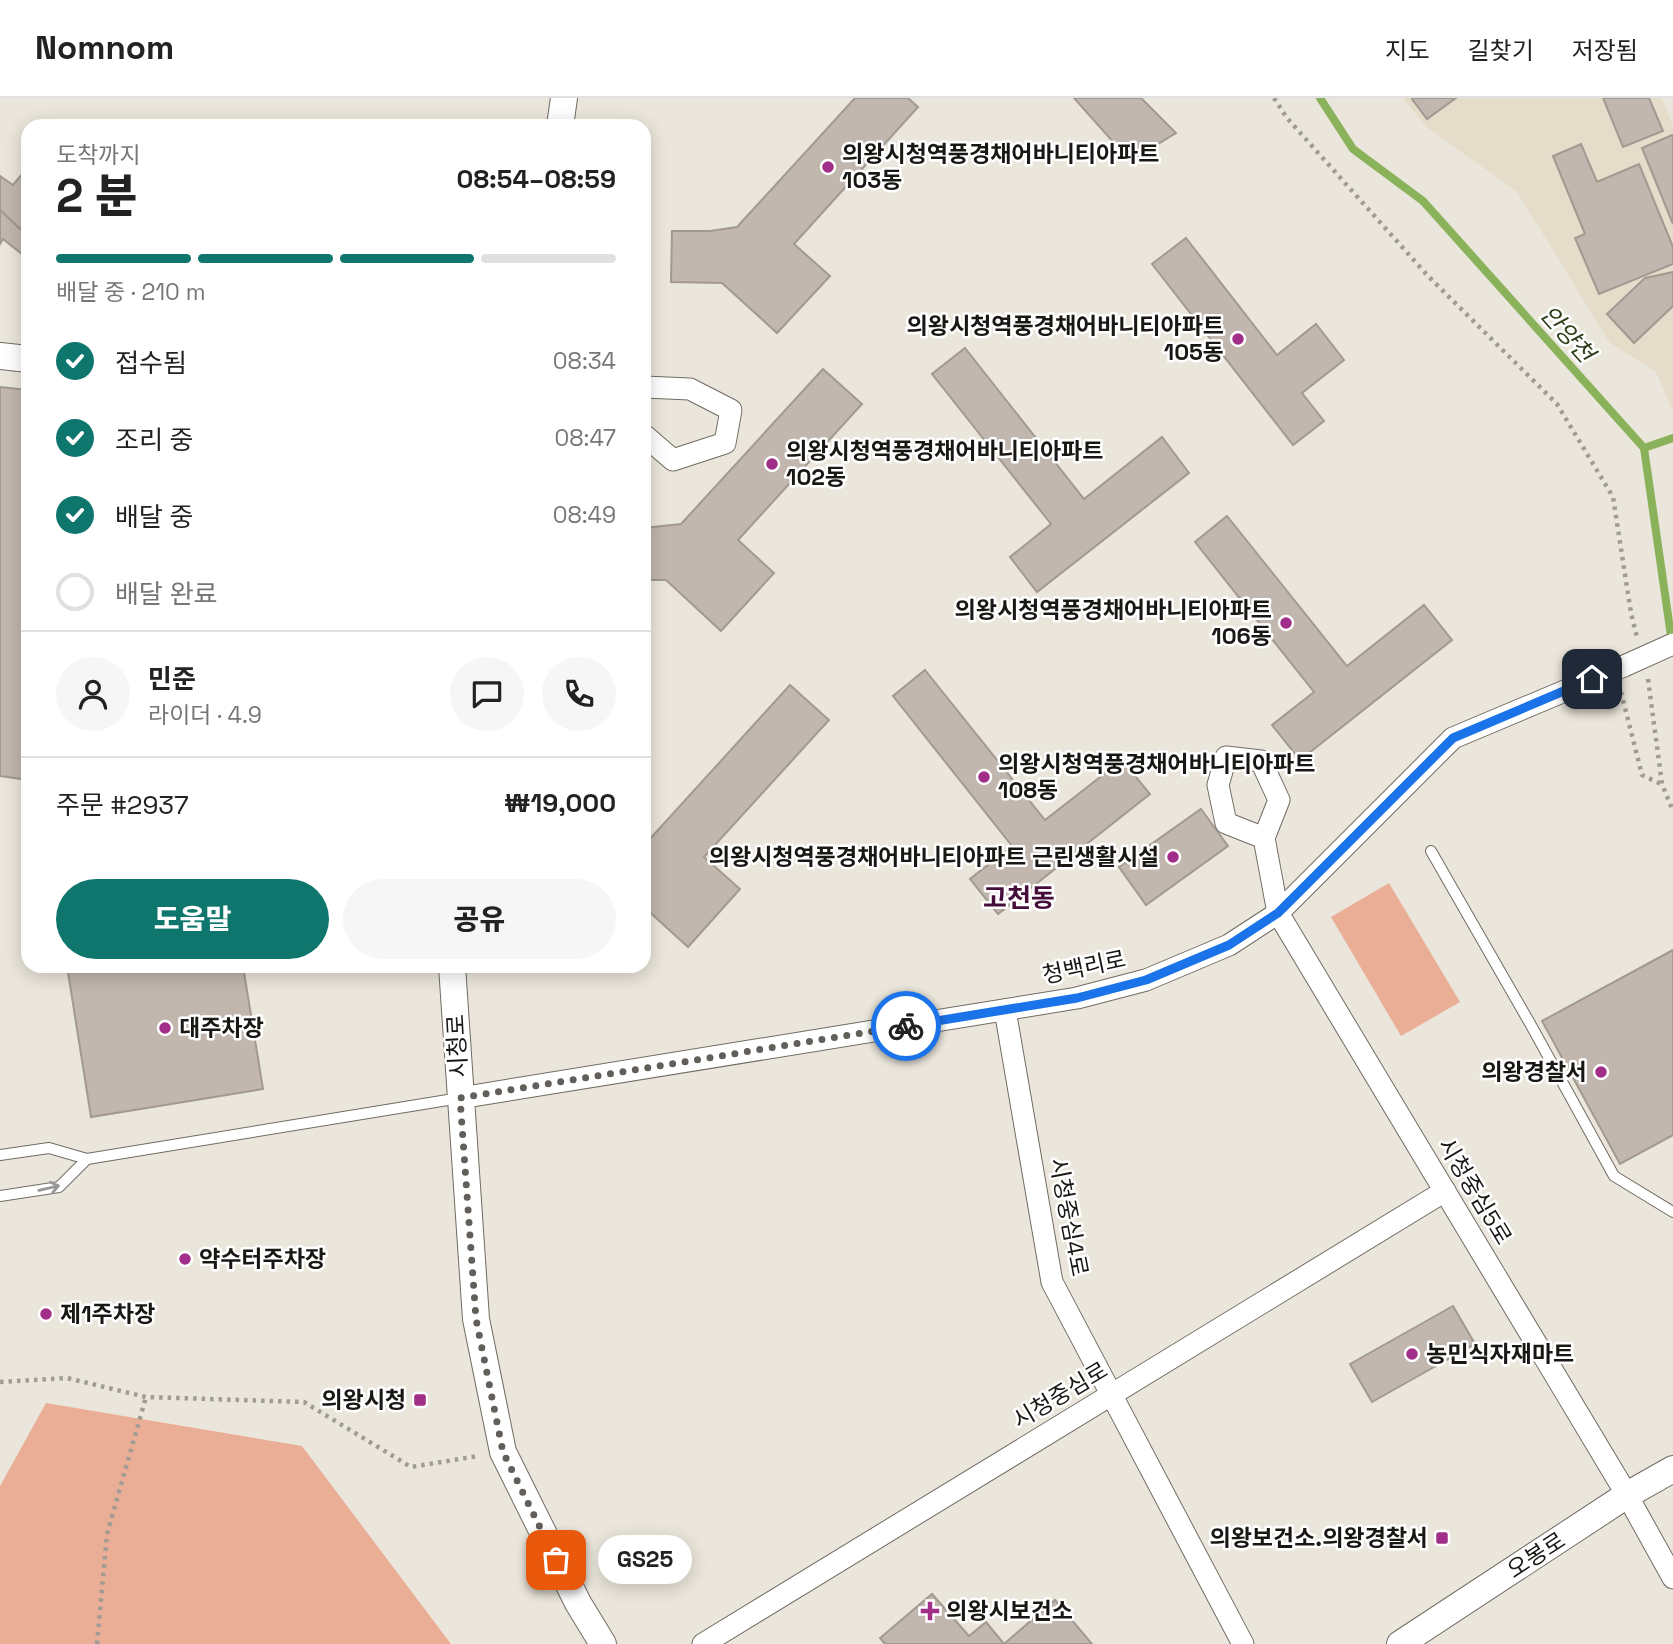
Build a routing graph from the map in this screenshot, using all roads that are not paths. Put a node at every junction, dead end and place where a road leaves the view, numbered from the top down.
1 (564, 98) edge
2 (561, 119) edge
3 (0, 356) edge
4 (21, 358) edge
5 (651, 387) edge
6 (651, 441) edge
7 (1673, 644) edge
8 (1264, 838) dead end
9 (1432, 851) dead end
10 (1278, 913) junction
11 (452, 973) edge
12 (1005, 1010) junction
13 (460, 1098) junction
14 (0, 1155) edge
15 (87, 1159) junction
16 (1445, 1191) junction
17 (0, 1196) edge
18 (1673, 1212) edge
19 (1112, 1394) junction
20 (1673, 1469) edge
21 (1626, 1495) junction
22 (1673, 1578) edge
23 (603, 1644) edge
24 (703, 1644) edge
25 (1243, 1644) edge
26 (1400, 1644) edge

1 - 2 street
3 - 4 street
5 - 6 street
7 - 10 street, 청백리로, bridge
8 - 10 street
9 - 18 lane
10 - 12 street, 청백리로
10 - 16 street, 시청중심5로
11 - 13 street, 시청로
12 - 13 street, 청백리로
12 - 19 street, 시청중심4로
13 - 15 lane
13 - 23 street, 시청로
14 - 15 lane
17 -> 15 lane
16 - 19 street, 시청중심로
16 - 21 street, 시청중심5로
19 - 24 street, 시청중심로
19 - 25 street, 시청중심4로
20 - 21 street, 오봉로
21 - 22 street, 시청중심5로
21 - 26 street, 오봉로

